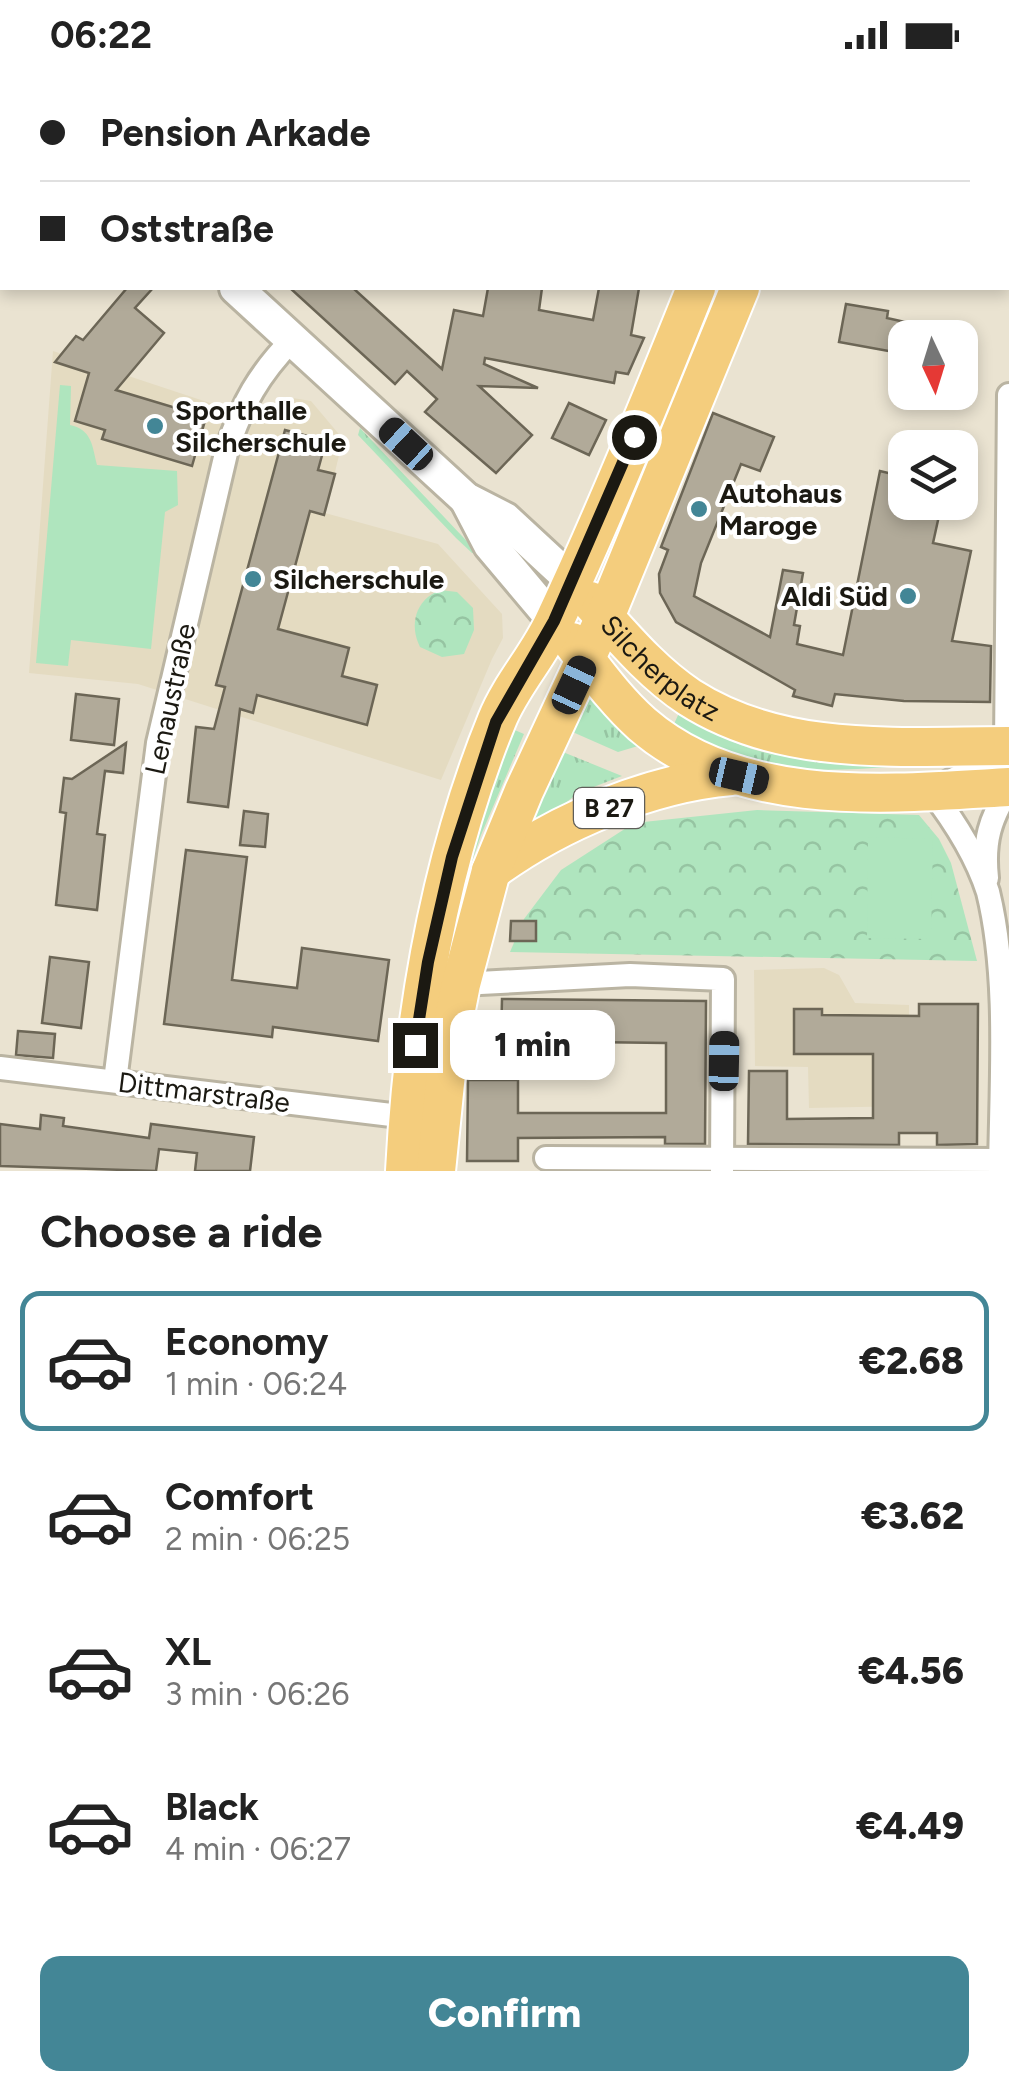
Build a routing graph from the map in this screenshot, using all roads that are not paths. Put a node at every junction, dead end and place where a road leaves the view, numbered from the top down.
1 (238, 290) edge
2 (695, 290) edge
3 (739, 290) edge
4 (292, 340) junction
5 (1009, 395) edge
6 (466, 499) junction
7 (572, 580) junction
8 (605, 617) junction
9 (554, 621) junction
10 (586, 660) junction
11 (1007, 746) edge
12 (739, 776) junction
13 (1009, 788) edge
14 (932, 791) junction
15 (492, 871) junction
16 (988, 891) junction
17 (1005, 958) edge
18 (461, 984) junction
19 (0, 1068) edge
20 (115, 1081) junction
21 (408, 1117) junction
22 (546, 1158) dead end
23 (722, 1166) edge
24 (1000, 1166) edge
25 (405, 1171) edge
26 (436, 1171) edge

1 - 4 street
2 - 7 main road
3 - 8 main road
4 - 6 street
4 - 20 street, Lenaustraße
5 - 11 street
6 - 7 street
6 - 9 street
7 - 8 main road, Silcherplatz
7 - 9 main road
8 - 10 main road
8 - 11 main road, Silcherplatz
9 - 10 main road, Silcherplatz
9 - 21 main road
10 - 12 main road, Silcherplatz
10 - 15 main road
11 - 14 street
12 - 14 main road, Silcherplatz / B 27
12 - 15 main road, B 27
13 - 14 main road, B 27
13 - 16 street
14 - 16 street
15 - 18 main road
16 - 17 street
17 - 24 street
18 - 23 street
18 - 26 main road
19 - 20 street, Dittmarstraße
20 - 21 street, Dittmarstraße
21 - 25 main road
22 - 23 street
23 - 24 street

